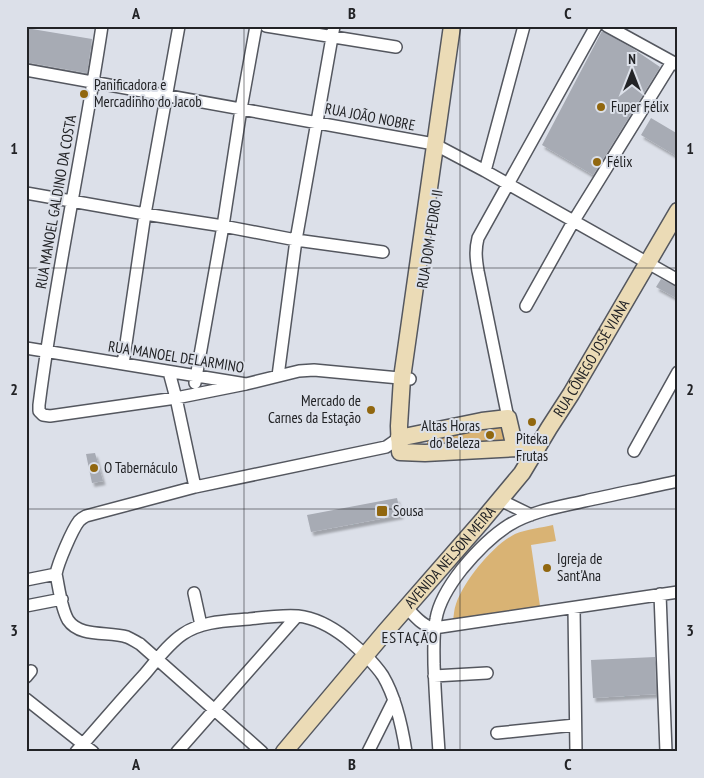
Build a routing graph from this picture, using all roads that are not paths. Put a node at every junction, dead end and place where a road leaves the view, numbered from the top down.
1 (102, 26) edge
2 (179, 26) edge
3 (256, 26) edge
4 (266, 26) edge
5 (452, 26) edge
6 (461, 26) edge
7 (524, 26) edge
8 (596, 26) edge
9 (607, 26) edge
10 (333, 32) edge
11 (396, 47) dead end
12 (675, 64) edge
13 (26, 70) edge
14 (94, 83) junction
15 (166, 96) junction
16 (241, 109) junction
17 (317, 122) junction
18 (439, 146) junction
19 (484, 171) junction
20 (507, 185) junction
21 (26, 193) edge
22 (71, 201) junction
23 (678, 211) edge
24 (145, 214) junction
25 (573, 222) junction
26 (223, 226) junction
27 (296, 240) junction
28 (383, 252) dead end
29 (647, 263) junction
30 (678, 280) edge
31 (526, 306) dead end
32 (26, 348) edge
33 (46, 351) junction
34 (122, 364) junction
35 (169, 372) junction
36 (678, 372) edge
37 (278, 376) junction
38 (196, 377) junction
39 (406, 379) junction
40 (246, 384) junction
41 (193, 394) junction
42 (176, 398) junction
43 (508, 418) junction
44 (400, 445) junction
45 (537, 447) junction
46 (515, 448) junction
47 (634, 451) dead end
48 (678, 481) edge
49 (195, 487) junction
50 (500, 500) junction
51 (531, 515) junction
52 (56, 574) junction
53 (26, 580) edge
54 (678, 592) edge
55 (194, 593) dead end
56 (660, 594) junction
57 (62, 599) junction
58 (26, 606) edge
59 (406, 608) junction
60 (574, 608) junction
61 (297, 616) junction
62 (201, 625) junction
63 (434, 628) junction
64 (366, 656) junction
65 (157, 659) junction
66 (486, 673) dead end
67 (434, 676) junction
68 (26, 699) edge
69 (394, 700) junction
70 (214, 709) junction
71 (575, 725) junction
72 (496, 733) dead end
73 (80, 748) edge
74 (93, 752) edge
75 (177, 752) edge
76 (262, 752) edge
77 (284, 752) edge
78 (368, 752) edge
79 (406, 752) edge
80 (439, 752) edge
81 (576, 752) edge
82 (666, 752) edge

1 - 14 street, RUA MANOEL GALDINO DA COSTA
2 - 15 street
3 - 16 street
4 - 10 street
5 - 18 street, RUA DOM PEDRO II
6 - 18 street, RUA DOM PEDRO II
7 - 19 street
8 - 20 street
9 - 12 street
10 - 11 street
10 - 17 street
12 - 25 street
13 - 14 street, RUA JOÃO NOBRE
14 - 15 street, RUA JOÃO NOBRE
14 - 22 street, RUA MANOEL GALDINO DA COSTA
15 - 16 street, RUA JOÃO NOBRE
15 - 24 street
16 - 17 street, RUA JOÃO NOBRE
16 - 26 street
17 - 18 street, RUA JOÃO NOBRE
17 - 27 street
18 - 19 street, RUA JOÃO NOBRE
18 - 39 street, RUA DOM PEDRO II
19 - 20 street, RUA JOÃO NOBRE
20 - 25 street, RUA JOÃO NOBRE
20 - 43 street
21 - 22 street
22 - 24 street
22 - 33 street, RUA MANOEL GALDINO DA COSTA
23 - 29 street, RUA CÔNEGO JOSÉ VIANA
24 - 26 street
24 - 34 street
25 - 29 street, RUA JOÃO NOBRE
25 - 31 street
26 - 27 street
26 - 38 street
27 - 28 street
27 - 37 street
29 - 30 street, RUA JOÃO NOBRE
29 - 45 street, RUA CÔNEGO JOSÉ VIANA
32 - 33 street, RUA MANOEL DELARMINO
33 - 34 street, RUA MANOEL DELARMINO
33 - 42 street, RUA MANOEL GALDINO DA COSTA
34 - 35 street, RUA MANOEL DELARMINO
35 - 38 street, RUA MANOEL DELARMINO
35 - 42 street
36 - 47 street
37 - 39 street, RUA MANOEL DELARMINO
37 - 40 street, RUA MANOEL DELARMINO
38 - 40 street, RUA MANOEL DELARMINO
38 - 41 street
39 - 44 street, RUA DOM PEDRO II
40 - 41 street
41 - 42 street
42 - 49 street
43 - 44 street
43 - 46 street
44 - 46 street
44 - 49 street
45 - 46 street
45 - 50 street, RUA CÔNEGO JOSÉ VIANA
48 - 51 street
49 - 52 street
50 - 51 street
50 - 59 street, AVENIDA NELSON MEIRA
51 - 63 street
52 - 53 street
52 - 57 street
54 - 56 street
55 - 62 street
56 - 60 street
56 - 82 street
57 - 58 street
57 - 65 street
59 - 63 street
59 - 64 street, AVENIDA NELSON MEIRA
60 - 63 street
60 - 71 street
61 - 62 street
61 - 64 street
61 - 70 street
62 - 65 street
63 - 67 street
64 - 69 street
64 - 77 street, AVENIDA NELSON MEIRA
65 - 70 street
65 - 73 street
66 - 67 street
67 - 80 street
68 - 73 street
69 - 78 street
69 - 79 street
70 - 75 street
70 - 76 street
71 - 72 street
71 - 81 street
73 - 74 street

